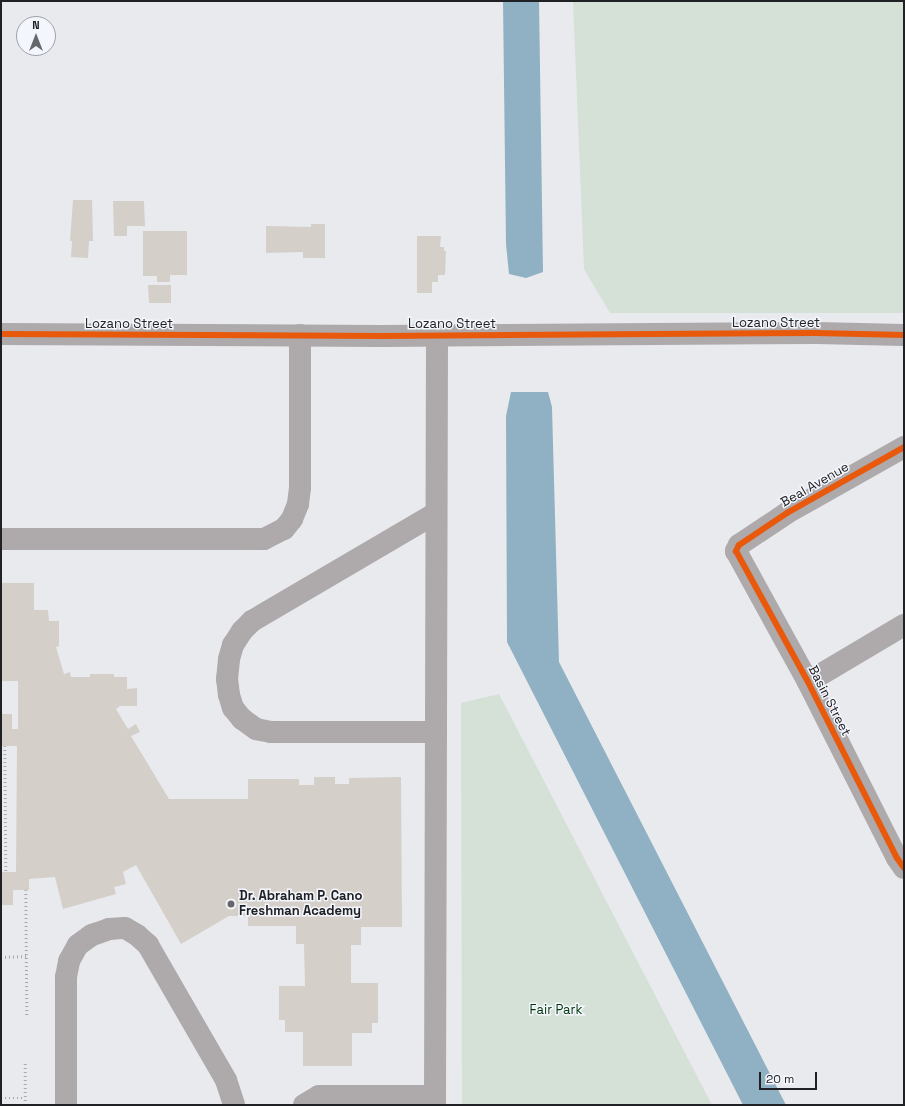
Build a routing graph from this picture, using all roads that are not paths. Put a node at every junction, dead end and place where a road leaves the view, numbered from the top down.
1 (1, 334) edge
2 (904, 335) edge
3 (300, 336) junction
4 (437, 336) junction
5 (904, 447) edge
6 (436, 513) junction
7 (1, 539) edge
8 (739, 544) joint
9 (904, 625) edge
10 (808, 682) junction
11 (436, 732) junction
12 (904, 868) edge
13 (435, 1101) edge
14 (66, 1105) edge
15 (234, 1105) edge
16 (304, 1105) edge

1 - 3 street, Lozano Street
2 - 4 street, Lozano Street
3 - 4 street, Lozano Street
3 - 7 street
4 - 6 street
5 - 8 street, Beal Avenue
6 - 11 street
6 - 11 street
8 - 10 street, Basin Street
9 - 10 street
10 - 12 street, Basin Street
11 - 13 street
13 - 16 street
14 - 15 street

